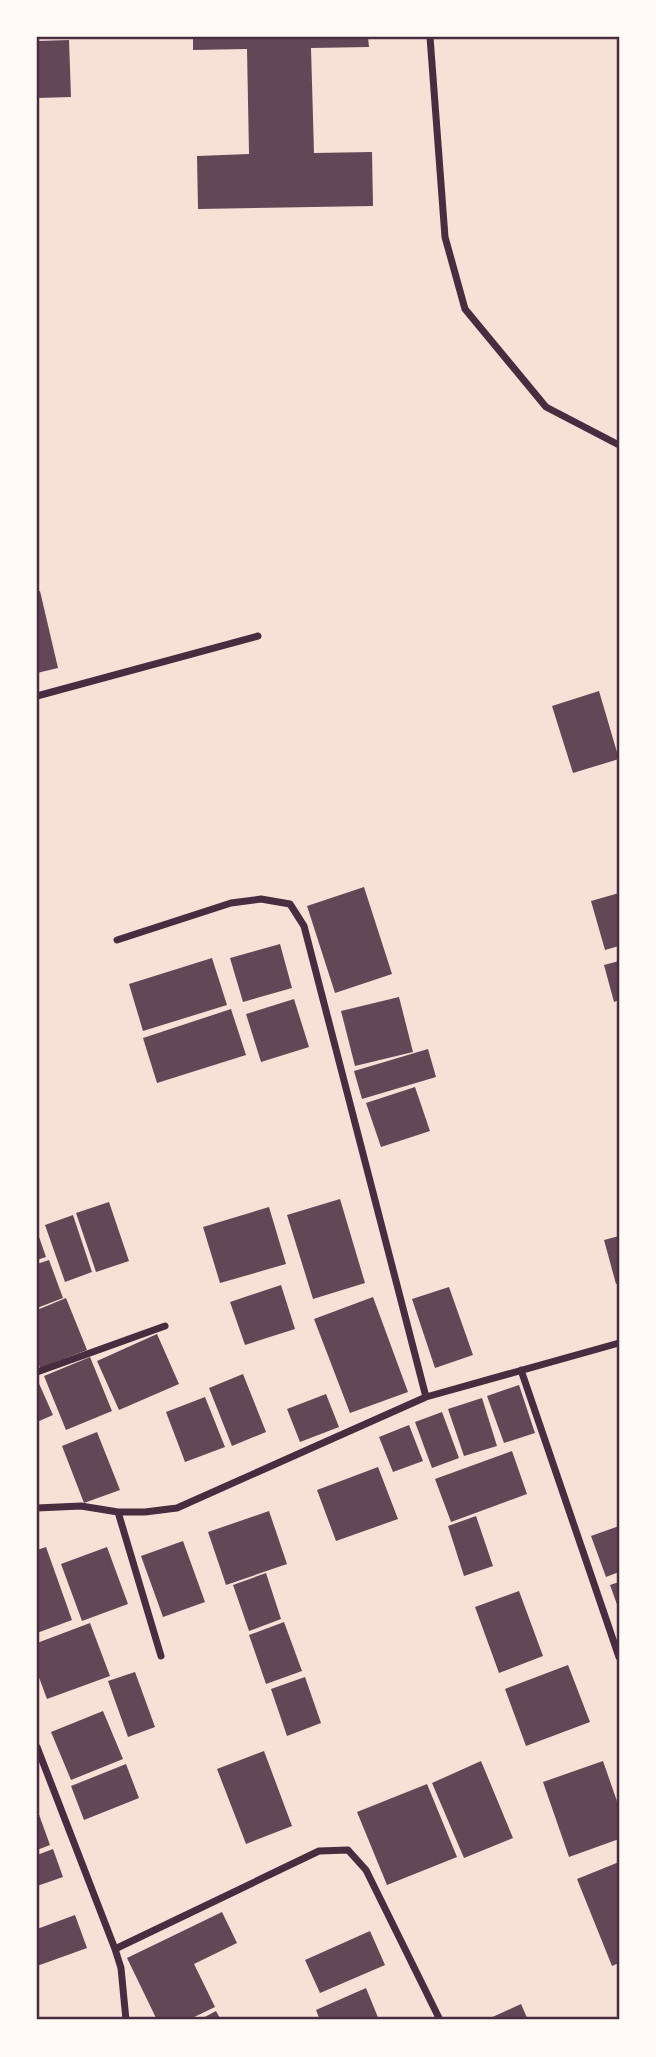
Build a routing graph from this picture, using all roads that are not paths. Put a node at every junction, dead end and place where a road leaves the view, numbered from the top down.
1 (430, 37) edge
2 (619, 445) edge
3 (258, 636) dead end
4 (37, 696) edge
5 (117, 940) dead end
6 (165, 1326) dead end
7 (619, 1343) edge
8 (521, 1370) junction
9 (37, 1372) edge
10 (426, 1398) junction
11 (37, 1507) edge
12 (118, 1512) junction
13 (161, 1656) dead end
14 (619, 1657) edge
15 (37, 1747) edge
16 (115, 1949) junction
17 (126, 2020) edge
18 (440, 2020) edge

1 - 2 street
3 - 4 street
5 - 10 street
6 - 9 street
7 - 8 street
8 - 10 street
8 - 14 street
10 - 12 street
11 - 12 street
12 - 13 street
15 - 16 street
16 - 17 street
16 - 18 street

